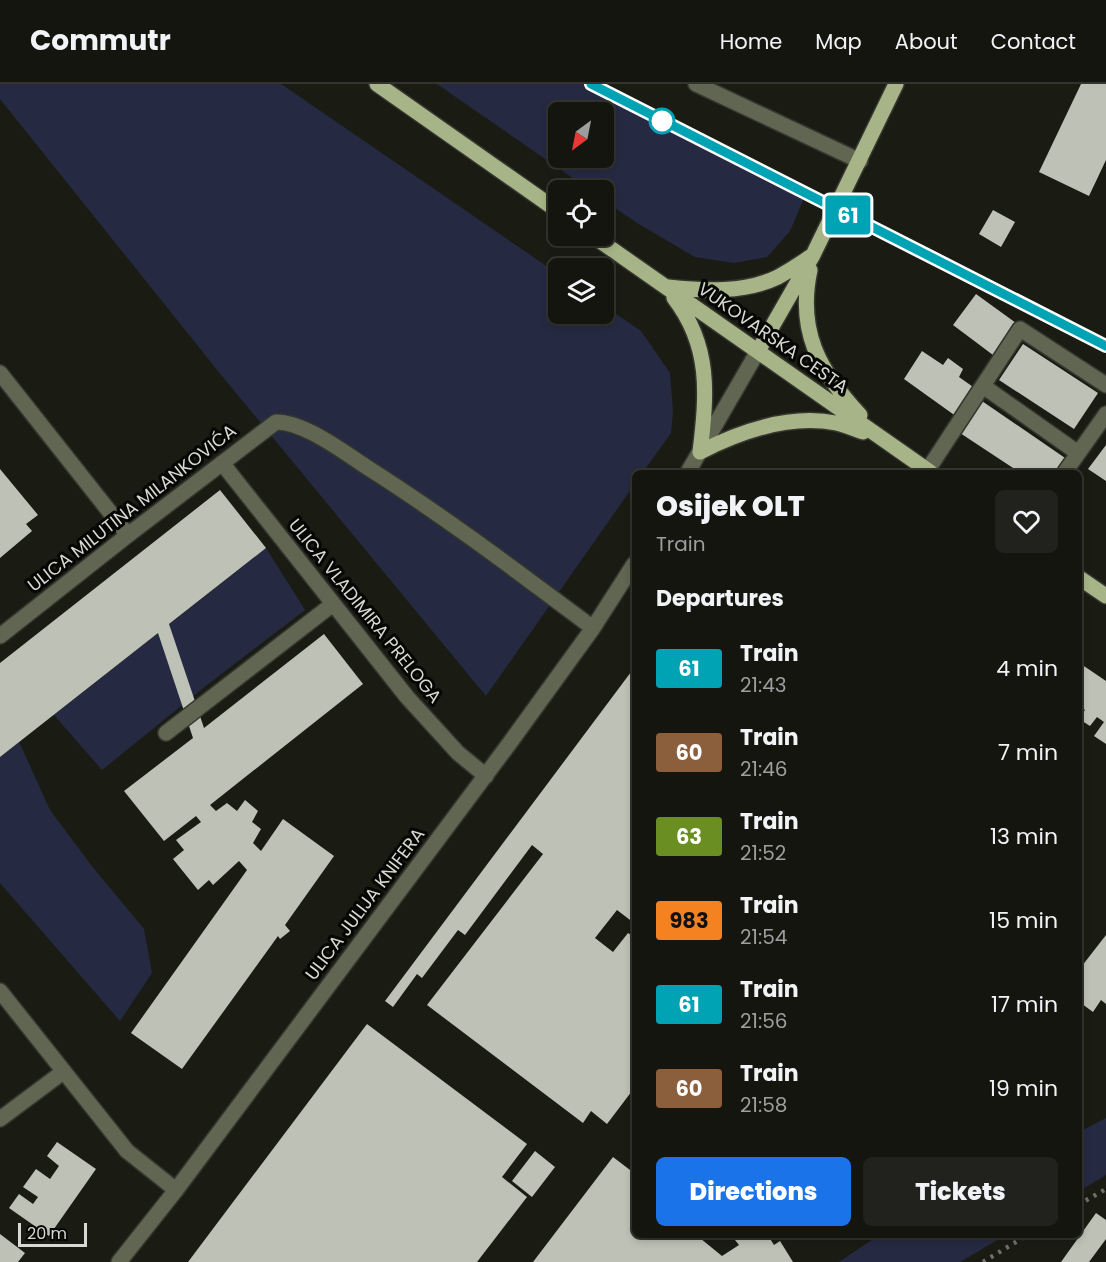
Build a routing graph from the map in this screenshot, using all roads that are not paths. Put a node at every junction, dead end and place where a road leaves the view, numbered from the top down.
1 (377, 84) edge
2 (696, 84) edge
3 (896, 84) edge
4 (860, 161) junction
5 (548, 204) edge
6 (607, 246) edge
7 (813, 255) junction
8 (666, 287) junction
9 (758, 351) junction
10 (0, 374) edge
11 (1106, 385) edge
12 (983, 386) junction
13 (1106, 414) edge
14 (883, 439) junction
15 (700, 452) junction
16 (1078, 453) junction
17 (222, 463) junction
18 (689, 470) edge
19 (926, 470) edge
20 (930, 470) edge
21 (1066, 470) edge
22 (128, 535) junction
23 (632, 567) edge
24 (1082, 580) edge
25 (1106, 596) edge
26 (333, 604) junction
27 (593, 628) junction
28 (0, 636) edge
29 (166, 733) dead end
30 (486, 776) junction
31 (0, 991) edge
32 (63, 1072) junction
33 (0, 1119) edge
34 (176, 1190) junction
35 (119, 1262) edge

1 - 5 main road
2 - 4 street
3 - 4 main road
4 - 7 main road
6 - 8 main road, VUKOVARSKA CESTA
7 - 8 main road
7 - 9 main road
7 - 14 main road
8 - 9 main road, VUKOVARSKA CESTA
8 - 15 main road
9 - 14 main road, VUKOVARSKA CESTA
9 - 15 street
10 - 22 street
11 - 12 street
12 - 16 street
12 - 20 street
13 - 16 street
14 - 15 main road
14 - 19 main road, VUKOVARSKA CESTA
15 - 18 street
16 - 21 street
17 - 22 street, ULICA MILUTINA MILANKOVIĆA
17 - 26 street, ULICA VLADIMIRA PRELOGA
17 - 27 street, ULICA MILUTINA MILANKOVIĆA
22 - 28 street, ULICA MILUTINA MILANKOVIĆA
23 - 27 street, ULICA JULIJA KNIFERA
24 - 25 main road
26 - 29 street
26 - 30 street, ULICA VLADIMIRA PRELOGA
27 - 30 street, ULICA JULIJA KNIFERA
30 - 34 street, ULICA JULIJA KNIFERA
31 - 32 street
32 - 33 street
32 - 34 street
34 - 35 street, ULICA JULIJA KNIFERA

